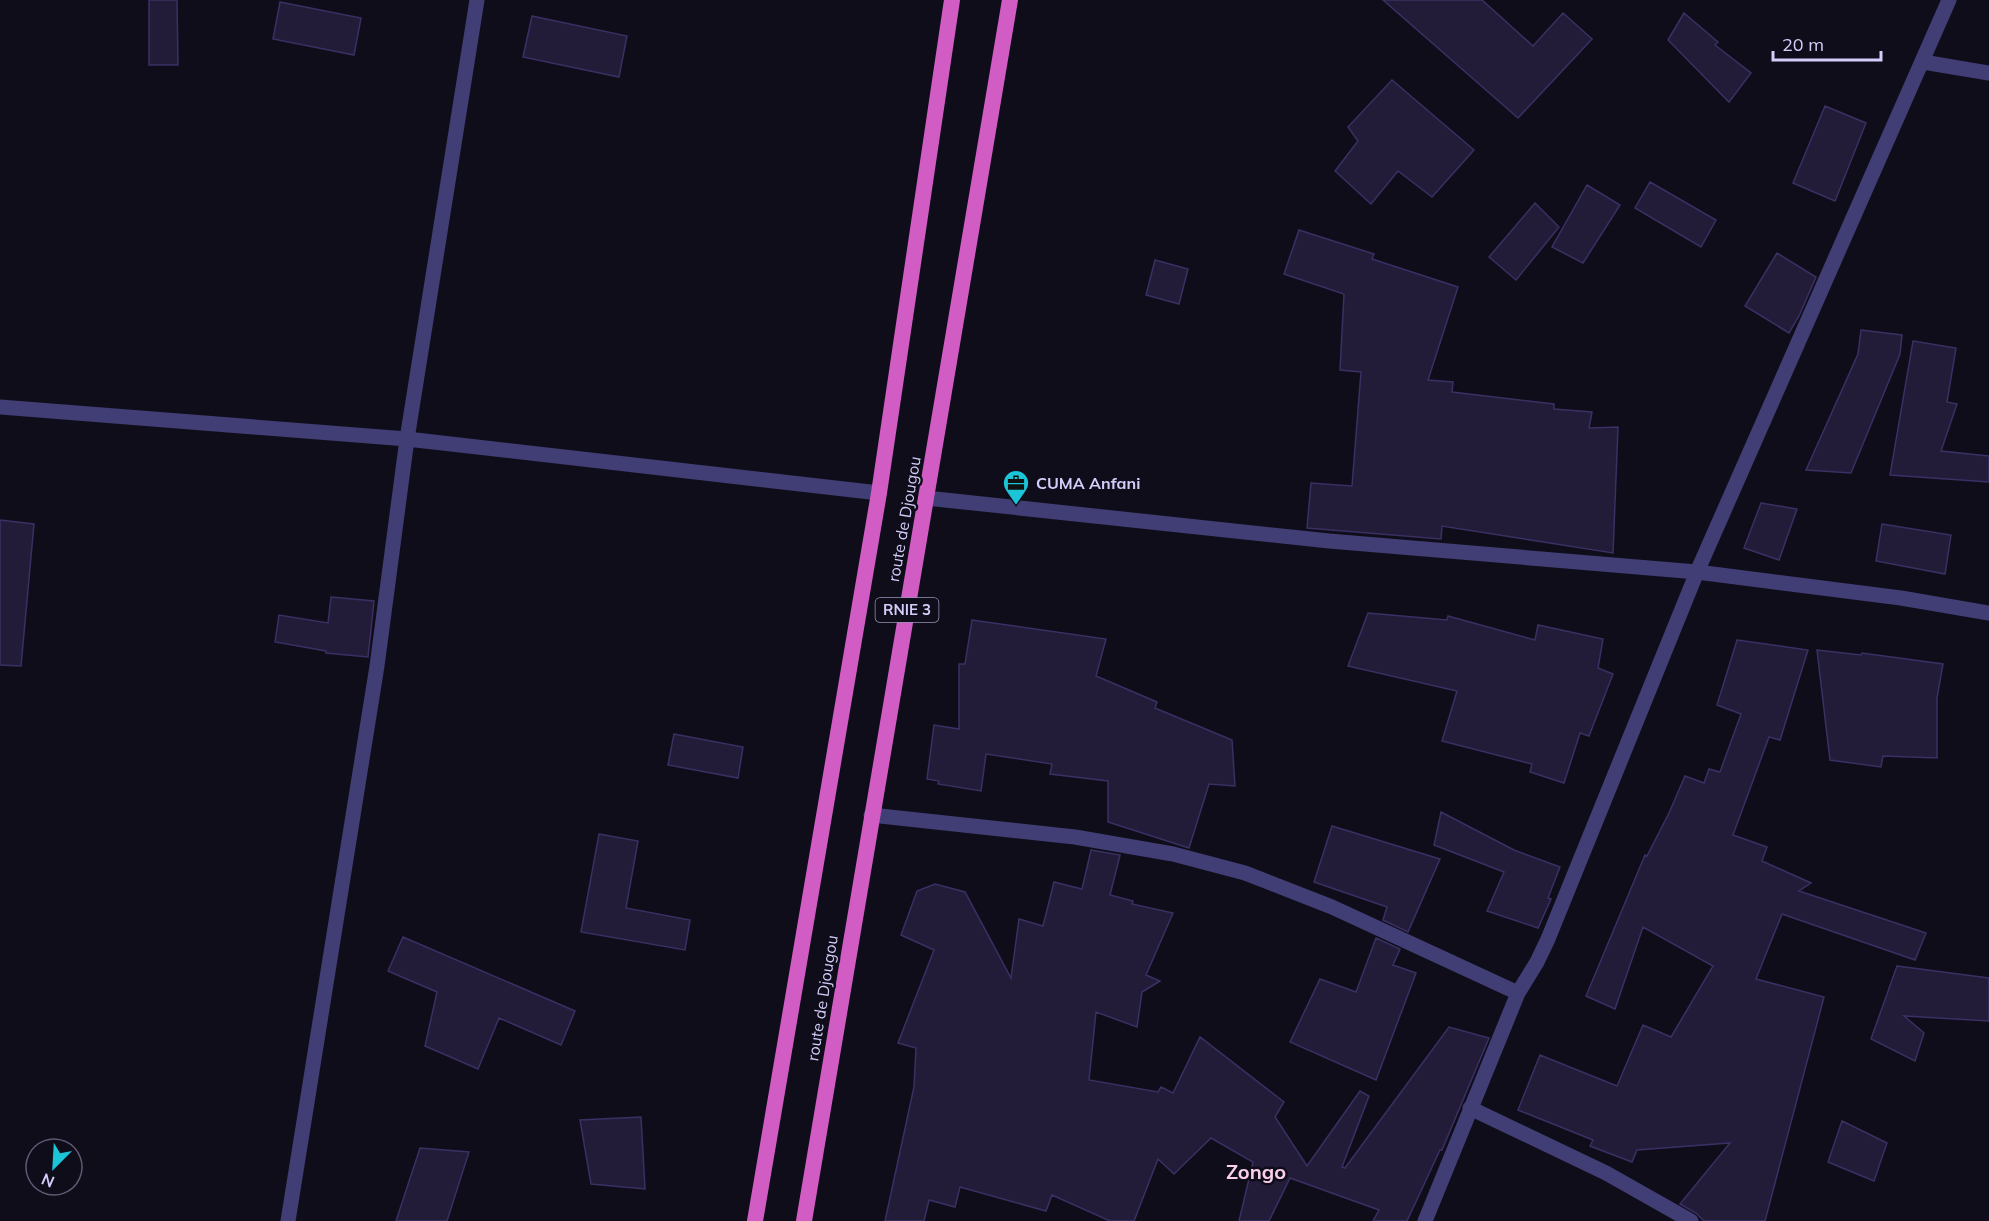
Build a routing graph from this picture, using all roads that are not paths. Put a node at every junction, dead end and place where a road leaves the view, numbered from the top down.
1 (477, 0) edge
2 (952, 0) edge
3 (1010, 0) edge
4 (1949, 0) edge
5 (1923, 62) junction
6 (1989, 73) edge
7 (0, 407) edge
8 (407, 439) junction
9 (879, 493) junction
10 (926, 498) junction
11 (1697, 572) junction
12 (1989, 613) edge
13 (871, 815) junction
14 (1518, 993) junction
15 (1470, 1108) junction
16 (288, 1221) edge
17 (755, 1221) edge
18 (804, 1221) edge
19 (1425, 1221) edge
20 (1691, 1221) edge

1 - 8 street
2 - 9 highway, route de Djougou / RNIE 3
3 - 10 highway, route de Djougou / RNIE 3
4 - 5 street
5 - 6 street
5 - 11 street
7 - 8 street
8 - 9 street
8 - 16 street
9 - 17 highway, route de Djougou / RNIE 3
10 - 11 street
10 - 13 highway, route de Djougou / RNIE 3
11 - 12 street
11 - 14 street
13 - 14 street
13 - 18 highway, route de Djougou / RNIE 3
14 - 15 street
15 - 19 street
15 - 20 street

